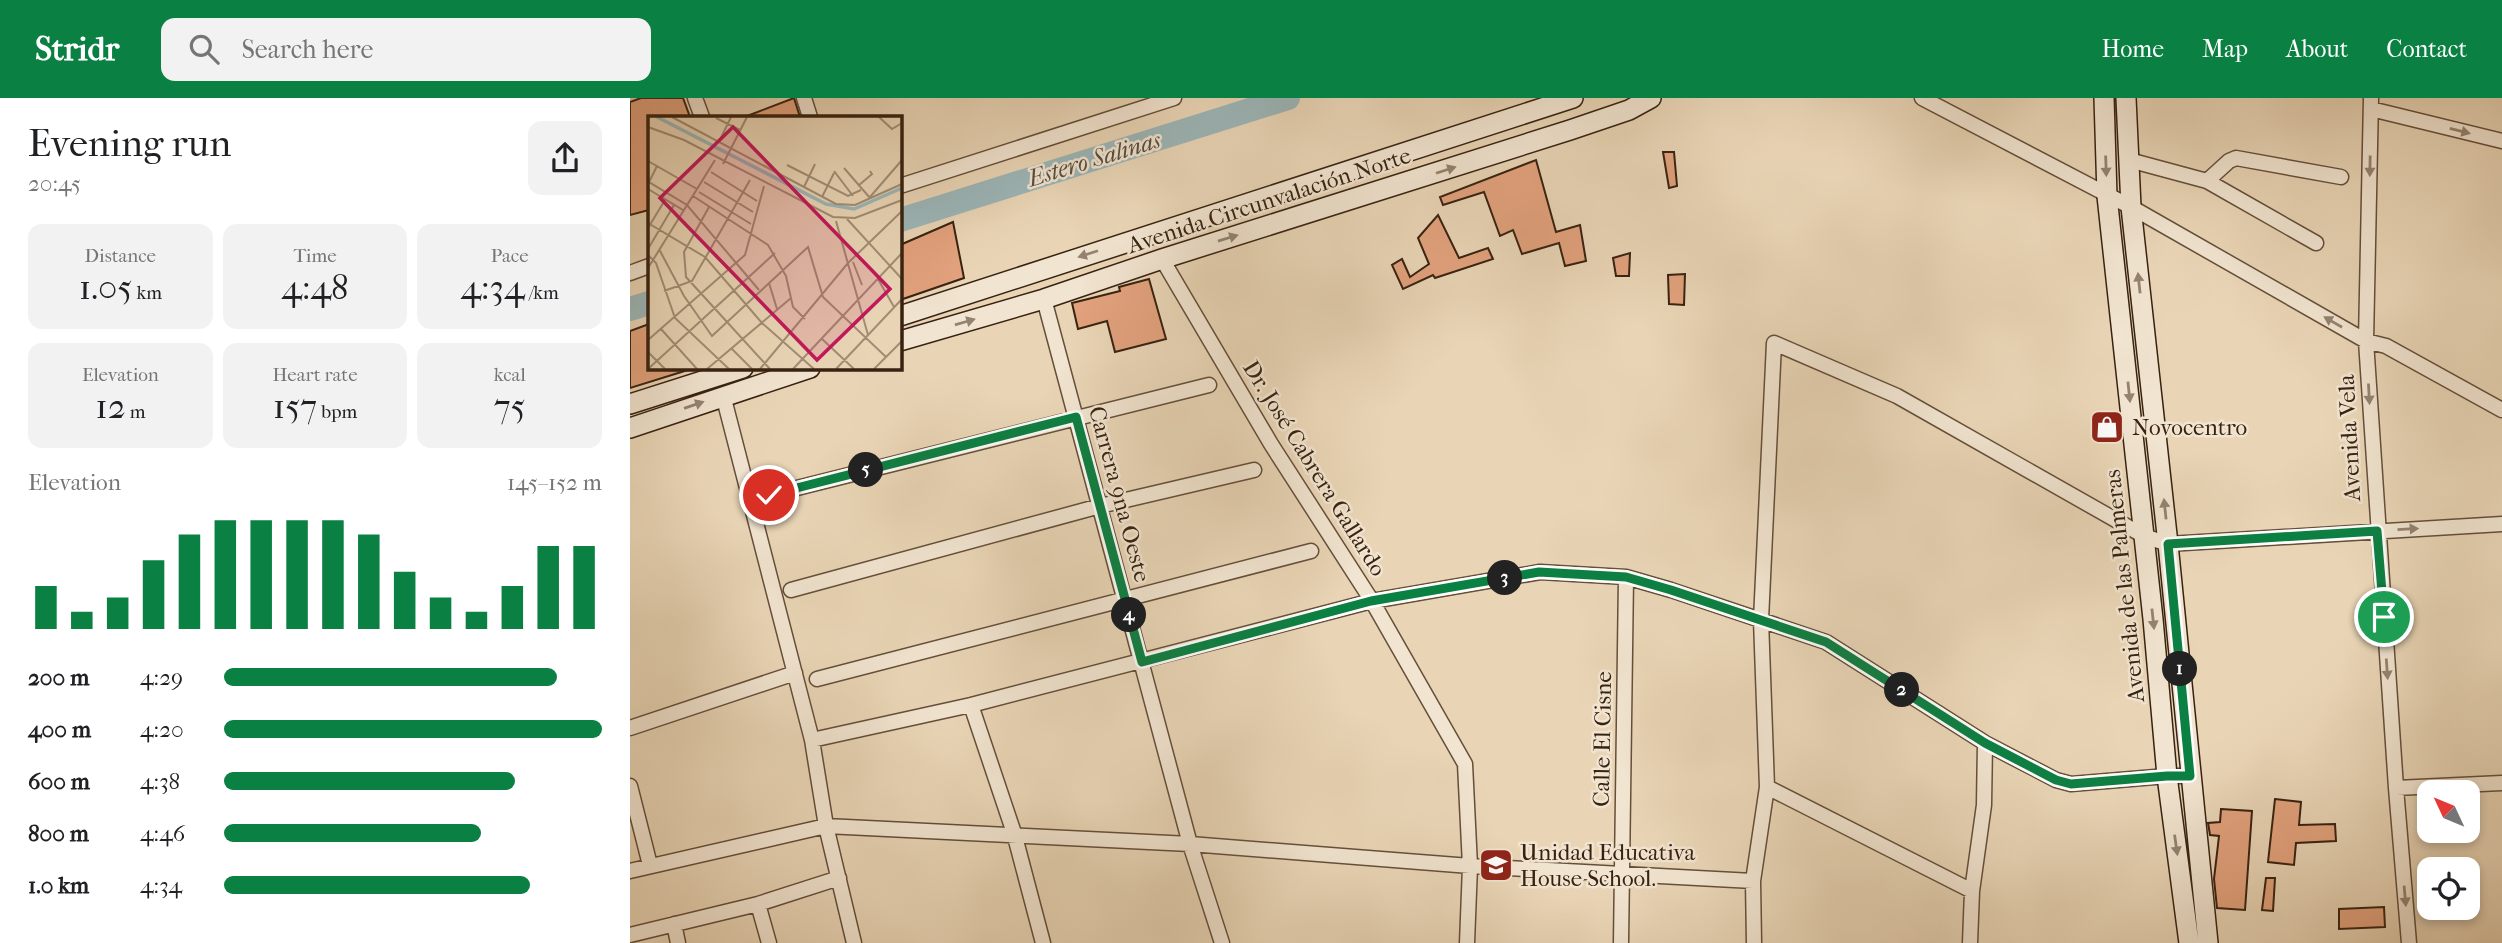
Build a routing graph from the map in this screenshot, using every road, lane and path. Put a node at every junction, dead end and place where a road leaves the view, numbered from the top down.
1 (695, 98) edge
2 (804, 98) edge
3 (1174, 98) edge
4 (1573, 98) edge
5 (1651, 98) edge
6 (1922, 98) edge
7 (2104, 98) edge
8 (2126, 98) edge
9 (2371, 103) edge
10 (702, 116) edge
11 (810, 116) edge
12 (2502, 141) edge
13 (2129, 160) junction
14 (2341, 177) dead end
15 (2207, 181) junction
16 (901, 186) edge
17 (2107, 196) junction
18 (2131, 207) junction
19 (1191, 220) junction
20 (2316, 243) dead end
21 (1198, 248) junction
22 (630, 256) edge
23 (1161, 259) junction
24 (638, 270) edge
25 (1044, 299) junction
26 (901, 316) edge
27 (901, 341) edge
28 (2366, 341) junction
29 (740, 369) edge
30 (798, 369) edge
31 (1209, 384) dead end
32 (723, 395) junction
33 (630, 404) edge
34 (2502, 410) edge
35 (1076, 417) junction
36 (630, 428) edge
37 (1254, 470) dead end
38 (769, 495) dead end
39 (1100, 506) junction
40 (2502, 524) edge
41 (2377, 531) junction
42 (2144, 536) junction
43 (2168, 544) junction
44 (1311, 551) dead end
45 (1626, 577) junction
46 (792, 590) dead end
47 (1125, 599) junction
48 (1371, 601) junction
49 (1761, 620) junction
50 (1142, 662) junction
51 (795, 673) junction
52 (817, 679) dead end
53 (971, 705) junction
54 (630, 727) edge
55 (812, 740) junction
56 (1985, 743) junction
57 (2167, 776) junction
58 (2190, 776) junction
59 (2502, 783) edge
60 (630, 786) edge
61 (1767, 787) junction
62 (2396, 788) junction
63 (826, 826) junction
64 (1014, 833) junction
65 (1190, 844) junction
66 (650, 866) junction
67 (1470, 866) junction
68 (630, 871) edge
69 (1623, 876) junction
70 (839, 878) junction
71 (1753, 881) junction
72 (1972, 891) junction
73 (758, 904) junction
74 (674, 924) junction
75 (630, 935) edge
76 (678, 943) edge
77 (769, 943) edge
78 (854, 943) edge
79 (1043, 943) edge
80 (1222, 943) edge
81 (1467, 943) edge
82 (1621, 943) edge
83 (1754, 943) edge
84 (1970, 943) edge
85 (2189, 943) edge
86 (2208, 943) edge
87 (2409, 943) edge

1 - 10 street
2 - 11 street
3 - 16 street
4 - 19 main road, Avenida Circunvalación Norte
21 -> 5 main road, Avenida Circunvalación Norte
6 - 17 street
7 -> 17 main road, Avenida de las Palmeras
8 - 13 main road, Avenida de las Palmeras
9 -> 12 street
9 -> 28 street, Avenida Vela
13 - 15 street
13 - 18 main road, Avenida de las Palmeras
14 - 15 street
15 - 20 street
17 - 18 street
17 -> 42 main road, Avenida de las Palmeras
28 -> 18 street
43 -> 18 main road, Avenida de las Palmeras
19 - 21 main road
19 -> 26 main road, Avenida Circunvalación Norte
21 - 23 main road, Avenida Circunvalación Norte
22 - 24 street
23 - 25 main road, Avenida Circunvalación Norte
23 - 48 street, Dr. José Cabrera Gallardo
27 -> 25 main road, Avenida Circunvalación Norte
25 - 35 street, Carrera 9na Oeste
28 - 34 street
28 -> 41 street, Avenida Vela
29 - 33 main road
30 - 32 main road
31 - 35 street
36 -> 32 main road
32 - 51 street
35 - 38 street
35 - 39 street, Carrera 9na Oeste
37 - 39 street
39 - 46 street
39 - 47 street, Carrera 9na Oeste
41 -> 40 street
41 - 43 street
41 -> 62 street, Avenida Vela
42 - 43 street
42 - 49 street
42 -> 57 main road, Avenida de las Palmeras
43 - 58 main road, Avenida de las Palmeras
44 - 47 street
45 - 48 street
45 - 49 street
45 - 69 street, Calle El Cisne
47 - 50 street, Carrera 9na Oeste
47 - 52 street
48 - 50 street
48 - 67 street, Dr. José Cabrera Gallardo
49 - 56 street
49 - 61 street
50 - 53 street
50 - 65 street, Carrera 9na Oeste
51 - 54 street
51 - 55 street
53 - 55 street
53 - 64 street
55 - 63 street
56 - 57 street
56 - 72 street
57 - 58 street
57 -> 85 main road, Avenida de las Palmeras
58 - 86 main road, Avenida de las Palmeras
59 - 62 street
60 - 66 street
61 - 71 street
61 - 72 street
62 -> 87 street, Avenida Vela
63 - 64 street
63 - 66 street
63 - 70 street
64 - 65 street
64 - 79 street
65 - 67 street
65 - 80 street, Carrera 9na Oeste
66 - 68 street
67 - 69 street
67 - 81 street, Dr. José Cabrera Gallardo
69 - 71 street
69 - 82 street, Calle El Cisne
70 - 73 street
70 - 78 street
71 - 83 street
72 - 84 street
73 - 74 street
73 - 77 street
74 - 75 street
74 - 76 street

